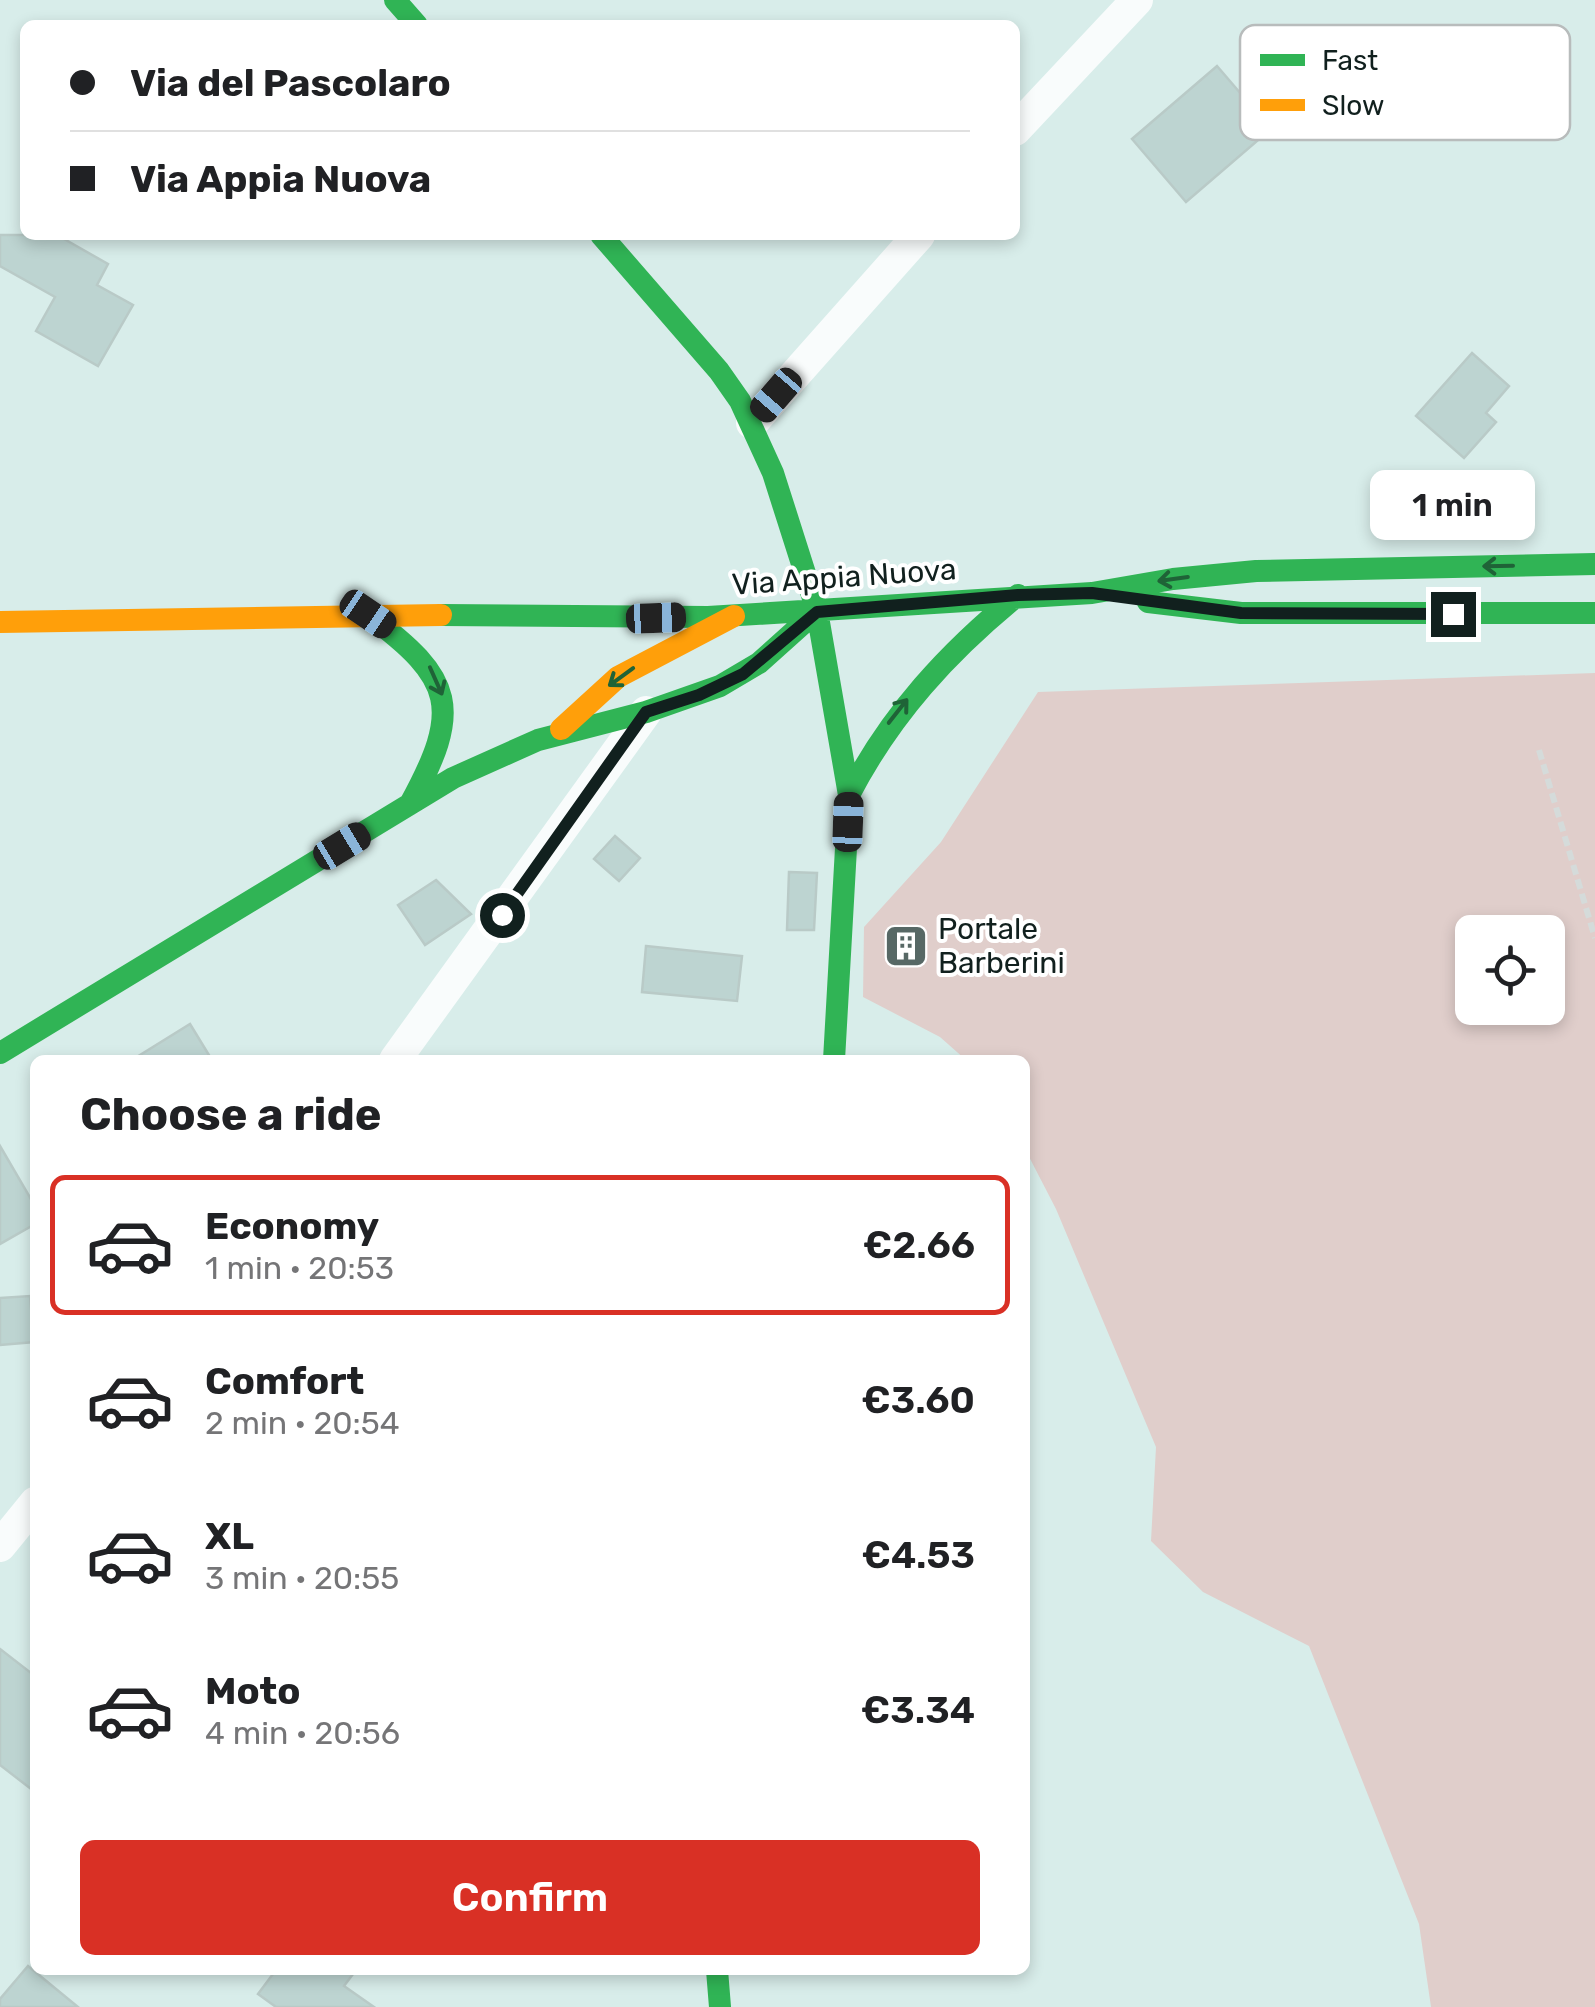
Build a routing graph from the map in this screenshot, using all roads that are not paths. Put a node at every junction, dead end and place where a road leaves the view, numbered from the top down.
1 (395, 0) edge
2 (1137, 0) edge
3 (413, 20) edge
4 (1020, 125) edge
5 (604, 240) edge
6 (915, 240) edge
7 (752, 423) junction
8 (1595, 564) edge
9 (1092, 593) junction
10 (1018, 595) junction
11 (817, 612) junction
12 (1595, 613) edge
13 (368, 614) junction
14 (737, 615) junction
15 (0, 622) edge
16 (646, 712) junction
17 (556, 734) junction
18 (849, 795) junction
19 (410, 804) junction
20 (0, 1054) edge
21 (400, 1055) edge
22 (834, 1055) edge
23 (30, 1510) edge
24 (0, 1546) edge
25 (714, 1975) edge
26 (717, 1975) edge
27 (698, 2007) edge
28 (720, 2007) edge

1 - 3 main road
2 - 4 street
5 - 7 main road
6 - 7 street
7 - 11 main road
8 -> 9 main road, Via Appia Nuova
9 - 10 main road, Via Appia Nuova
9 - 12 main road, Via Appia Nuova
10 - 11 main road, Via Appia Nuova
18 -> 10 main road
11 - 14 main road, Via Appia Nuova
11 - 16 main road
11 - 18 main road
13 - 14 main road, Via Appia Nuova
13 - 15 main road, Via Appia Nuova
13 -> 19 main road
14 -> 17 main road
16 - 17 main road
16 - 21 street
17 - 19 main road
18 - 22 main road
19 - 20 main road
23 - 24 street
25 - 27 street
26 - 28 main road

